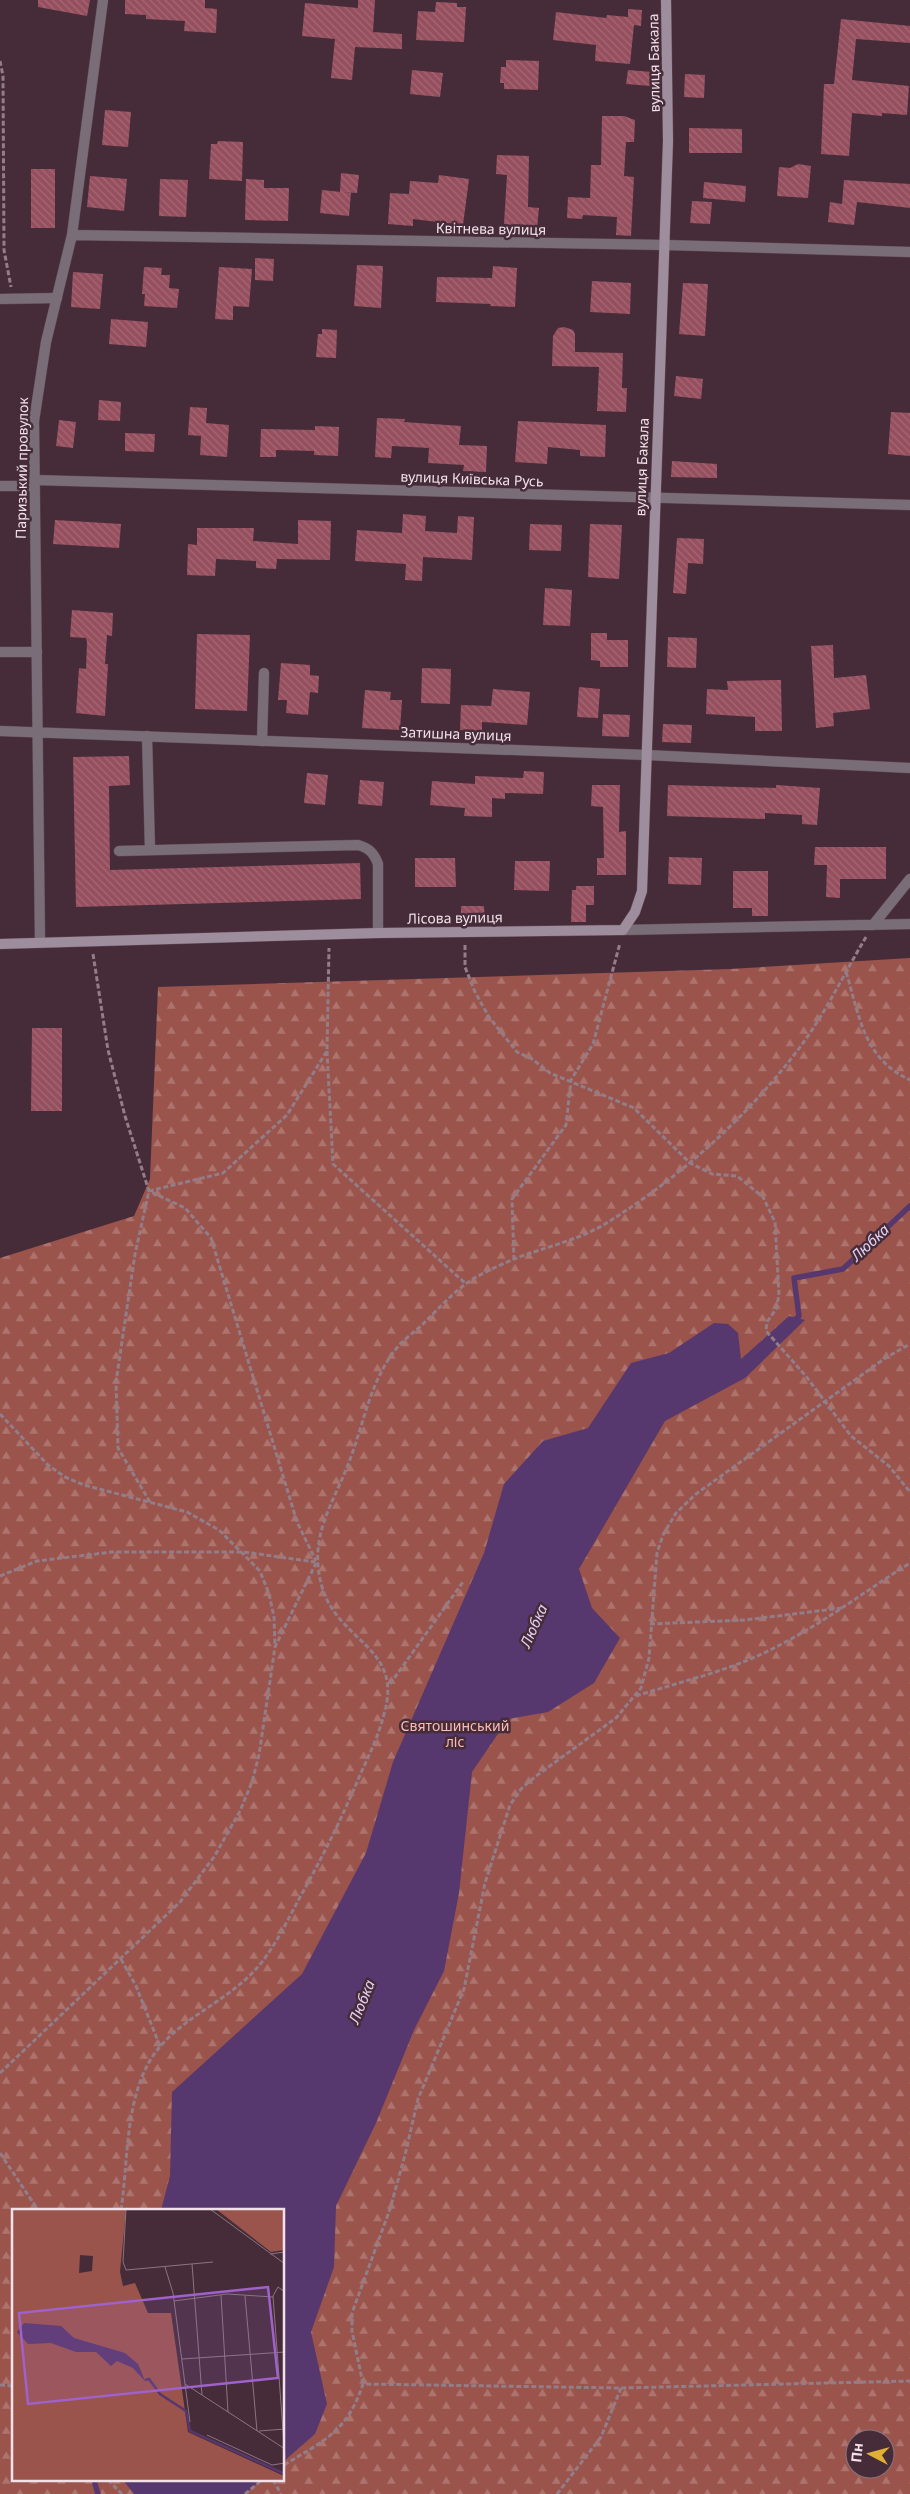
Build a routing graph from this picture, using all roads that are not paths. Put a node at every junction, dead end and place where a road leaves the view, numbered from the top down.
1 (102, 0) edge
2 (666, 0) edge
3 (72, 236) junction
4 (665, 245) junction
5 (910, 252) edge
6 (57, 298) junction
7 (0, 299) edge
8 (34, 483) junction
9 (0, 486) edge
10 (654, 498) junction
11 (910, 504) edge
12 (0, 652) edge
13 (37, 652) junction
14 (264, 673) dead end
15 (0, 731) edge
16 (39, 733) junction
17 (147, 736) junction
18 (262, 740) junction
19 (647, 755) junction
20 (910, 768) edge
21 (150, 850) junction
22 (119, 851) dead end
23 (910, 879) edge
24 (910, 924) edge
25 (873, 926) junction
26 (623, 930) junction
27 (378, 933) junction
28 (40, 942) junction
29 (0, 944) edge

1 - 3 street, Паризький провулок
2 - 4 street, вулиця Бакала
3 - 4 street, Квітнева вулиця
3 - 6 street, Паризький провулок
4 - 5 street, Квітнева вулиця
4 - 10 street, вулиця Бакала
6 - 7 street
6 - 8 street, Паризький провулок
8 - 9 street, вулиця Київська Русь
8 - 10 street, вулиця Київська Русь
8 - 13 street, Паризький провулок
10 - 11 street, вулиця Київська Русь
10 - 19 street, вулиця Бакала
12 - 13 street
13 - 16 street, Паризький провулок
14 - 18 street
15 - 16 street, Затишна вулиця
16 - 17 street, Затишна вулиця
16 - 28 street, Паризький провулок
17 - 18 street, Затишна вулиця
17 - 21 street
18 - 19 street, Затишна вулиця
19 - 20 street, Затишна вулиця
19 - 26 street, вулиця Бакала
21 - 22 street
21 - 27 street
23 - 25 street
24 - 25 street, Лісова вулиця
25 - 26 street, Лісова вулиця
26 - 27 street, Лісова вулиця
27 - 28 street, Лісова вулиця
28 - 29 street, Лісова вулиця

